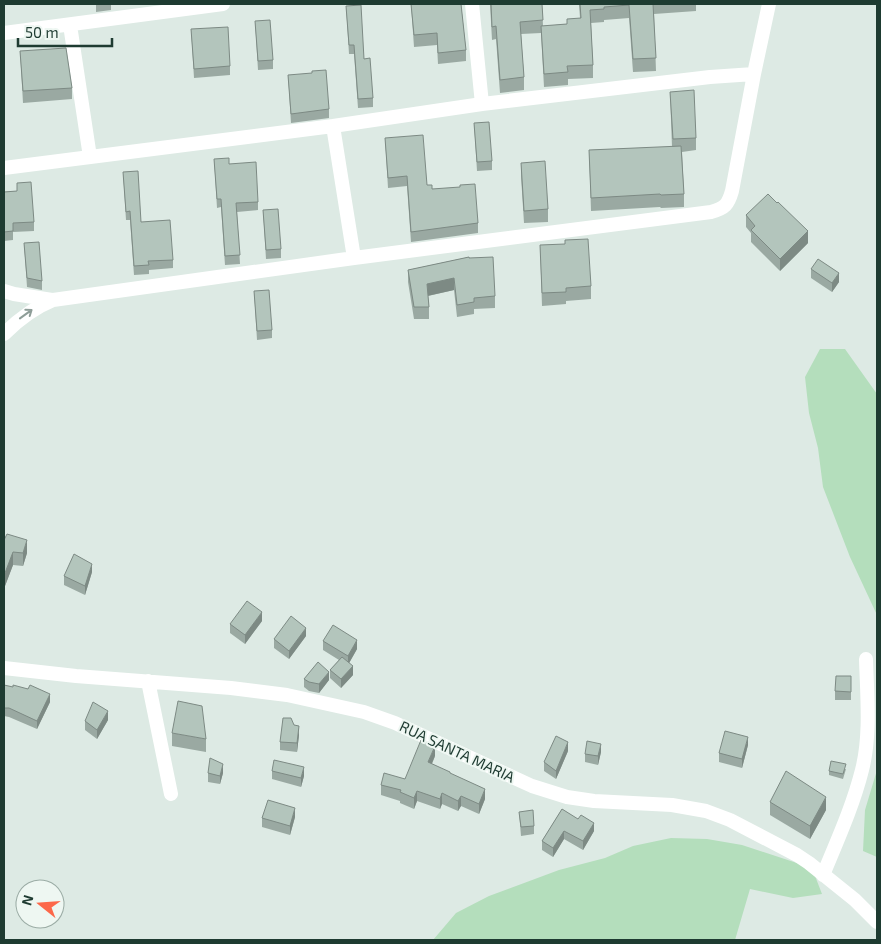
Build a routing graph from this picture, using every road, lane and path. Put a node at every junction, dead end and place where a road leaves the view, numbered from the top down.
1 (223, 4) edge
2 (472, 4) edge
3 (769, 4) edge
4 (70, 24) junction
5 (4, 33) edge
6 (754, 74) junction
7 (482, 104) junction
8 (333, 126) junction
9 (90, 157) junction
10 (4, 168) edge
11 (354, 258) junction
12 (4, 291) edge
13 (53, 300) junction
14 (4, 334) edge
15 (866, 659) dead end
16 (4, 668) edge
17 (148, 681) junction
18 (171, 794) dead end
19 (823, 875) junction
20 (877, 922) edge

1 - 4 street
2 - 7 street
3 - 6 street
4 - 5 street
4 - 9 street
6 - 7 street
6 - 11 street
7 - 8 street
8 - 9 street
8 - 11 street
9 - 10 street
11 - 13 street
12 - 13 street
14 -> 13 street
15 - 19 street
16 - 17 street, RUA SANTA MARIA
17 - 18 street
17 - 19 street, RUA SANTA MARIA
19 - 20 street, RUA SANTA MARIA

